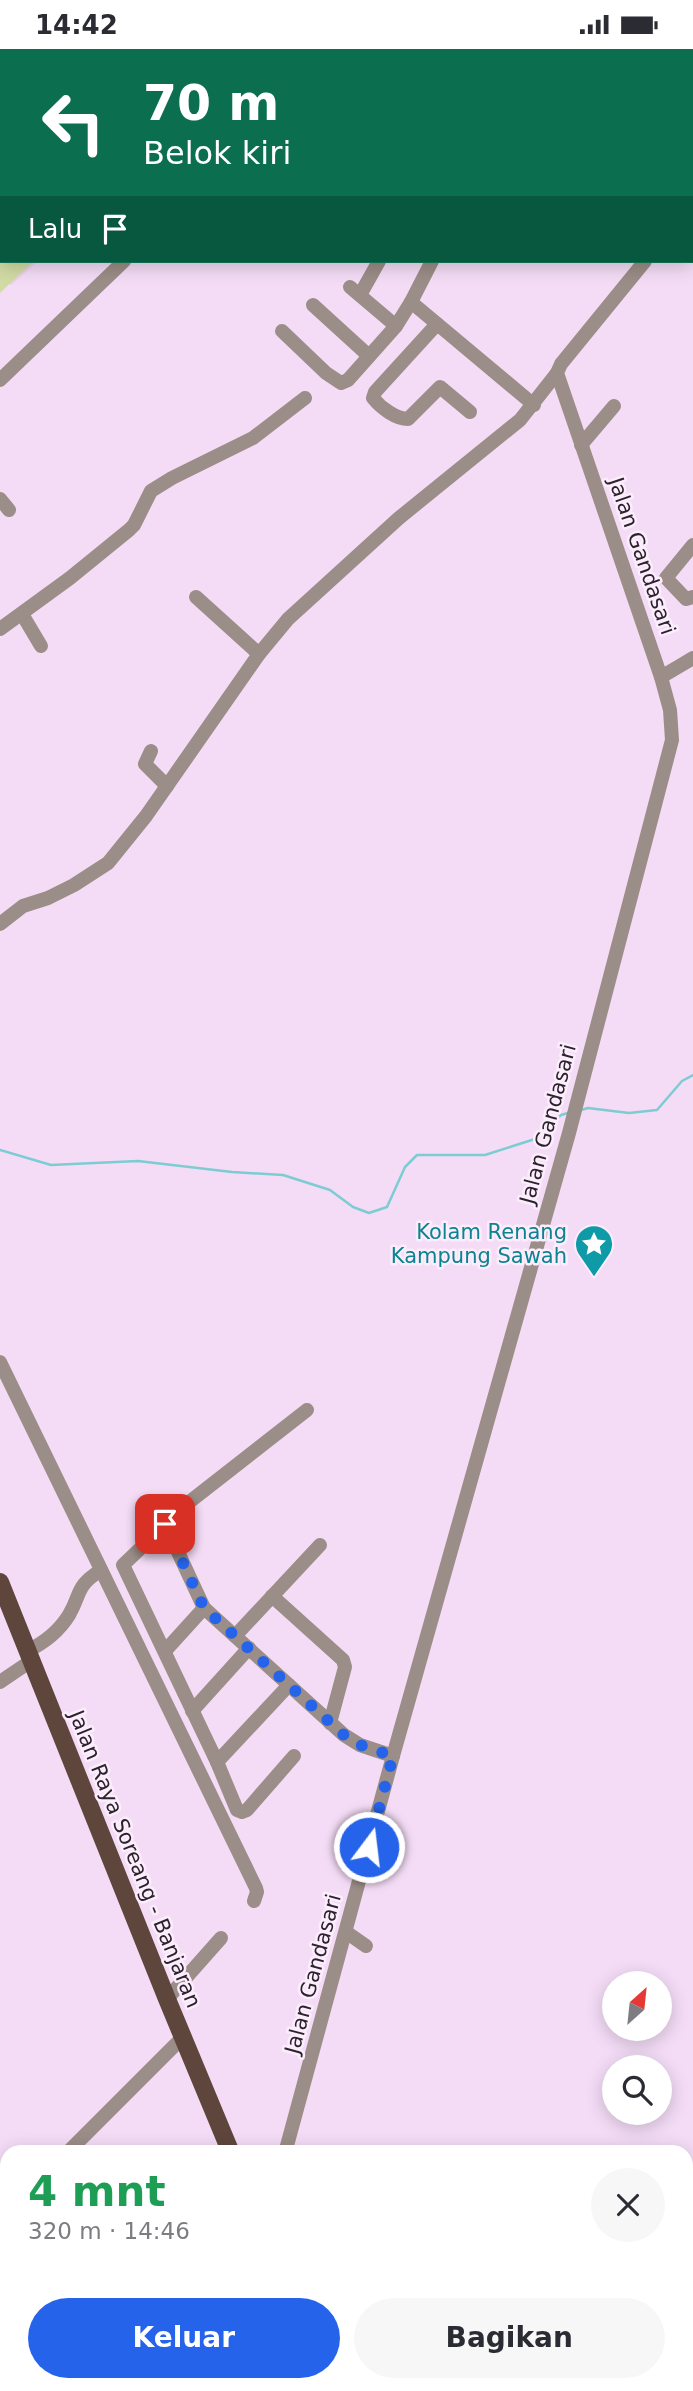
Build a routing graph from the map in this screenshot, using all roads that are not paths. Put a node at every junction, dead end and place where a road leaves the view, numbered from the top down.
1 (122, 263) edge
2 (377, 263) edge
3 (431, 263) edge
4 (643, 263) edge
5 (411, 302) junction
6 (313, 305) dead end
7 (437, 324) junction
8 (396, 326) junction
9 (282, 331) dead end
10 (369, 356) junction
11 (558, 373) junction
12 (0, 380) edge
13 (306, 398) dead end
14 (534, 405) junction
15 (614, 405) dead end
16 (470, 412) dead end
17 (581, 445) junction
18 (693, 545) edge
19 (196, 597) dead end
20 (693, 597) edge
21 (22, 614) junction
22 (0, 629) edge
23 (41, 646) dead end
24 (259, 654) junction
25 (693, 658) edge
26 (661, 677) junction
27 (150, 751) dead end
28 (167, 786) junction
29 (0, 924) edge
30 (0, 1362) edge
31 (307, 1410) dead end
32 (165, 1524) junction
33 (320, 1545) dead end
34 (101, 1570) junction
35 (0, 1582) edge
36 (272, 1596) junction
37 (204, 1608) junction
38 (235, 1636) junction
39 (248, 1648) junction
40 (165, 1651) junction
41 (29, 1656) junction
42 (0, 1682) edge
43 (289, 1685) junction
44 (192, 1711) junction
45 (330, 1723) junction
46 (294, 1756) dead end
47 (393, 1756) junction
48 (217, 1762) junction
49 (341, 1852) dead end
50 (363, 1869) junction
51 (254, 1901) dead end
52 (346, 1932) junction
53 (222, 1938) dead end
54 (366, 1946) dead end
55 (167, 1999) junction
56 (183, 2037) junction
57 (75, 2145) edge
58 (230, 2145) edge
59 (284, 2145) edge

1 - 12 street
2 - 8 street
3 - 5 street
4 - 11 street
5 - 7 street
5 - 8 street
6 - 10 street
7 - 14 street
7 - 16 street
8 - 10 street
9 - 10 street
11 - 14 street
11 - 17 street, Jalan Gandasari
13 - 21 street
14 - 24 street
15 - 17 street
17 - 26 street, Jalan Gandasari
18 - 20 street
19 - 24 street
21 - 22 street
21 - 23 street
24 - 28 street
25 - 26 street
26 - 47 street, Jalan Gandasari
27 - 28 street
28 - 29 street
30 - 34 street
31 - 32 street
32 - 37 street
32 - 40 street
33 - 36 street
34 - 41 street
34 - 51 street
35 - 41 main road, Jalan Raya Soreang - Banjaran
36 - 38 street
36 - 45 street
37 - 38 street
37 - 40 street
38 - 39 street
39 - 43 street
39 - 44 street
40 - 44 street
41 - 42 street
41 - 55 main road, Jalan Raya Soreang - Banjaran
43 - 45 street
43 - 48 street
44 - 48 street
45 - 47 street
46 - 48 street
47 - 50 street, Jalan Gandasari
49 - 50 street
50 - 52 street, Jalan Gandasari
52 - 54 street
52 - 59 street, Jalan Gandasari
53 - 55 street
55 - 56 main road, Jalan Raya Soreang - Banjaran
56 - 57 street
56 - 58 main road, Jalan Raya Soreang - Banjaran

